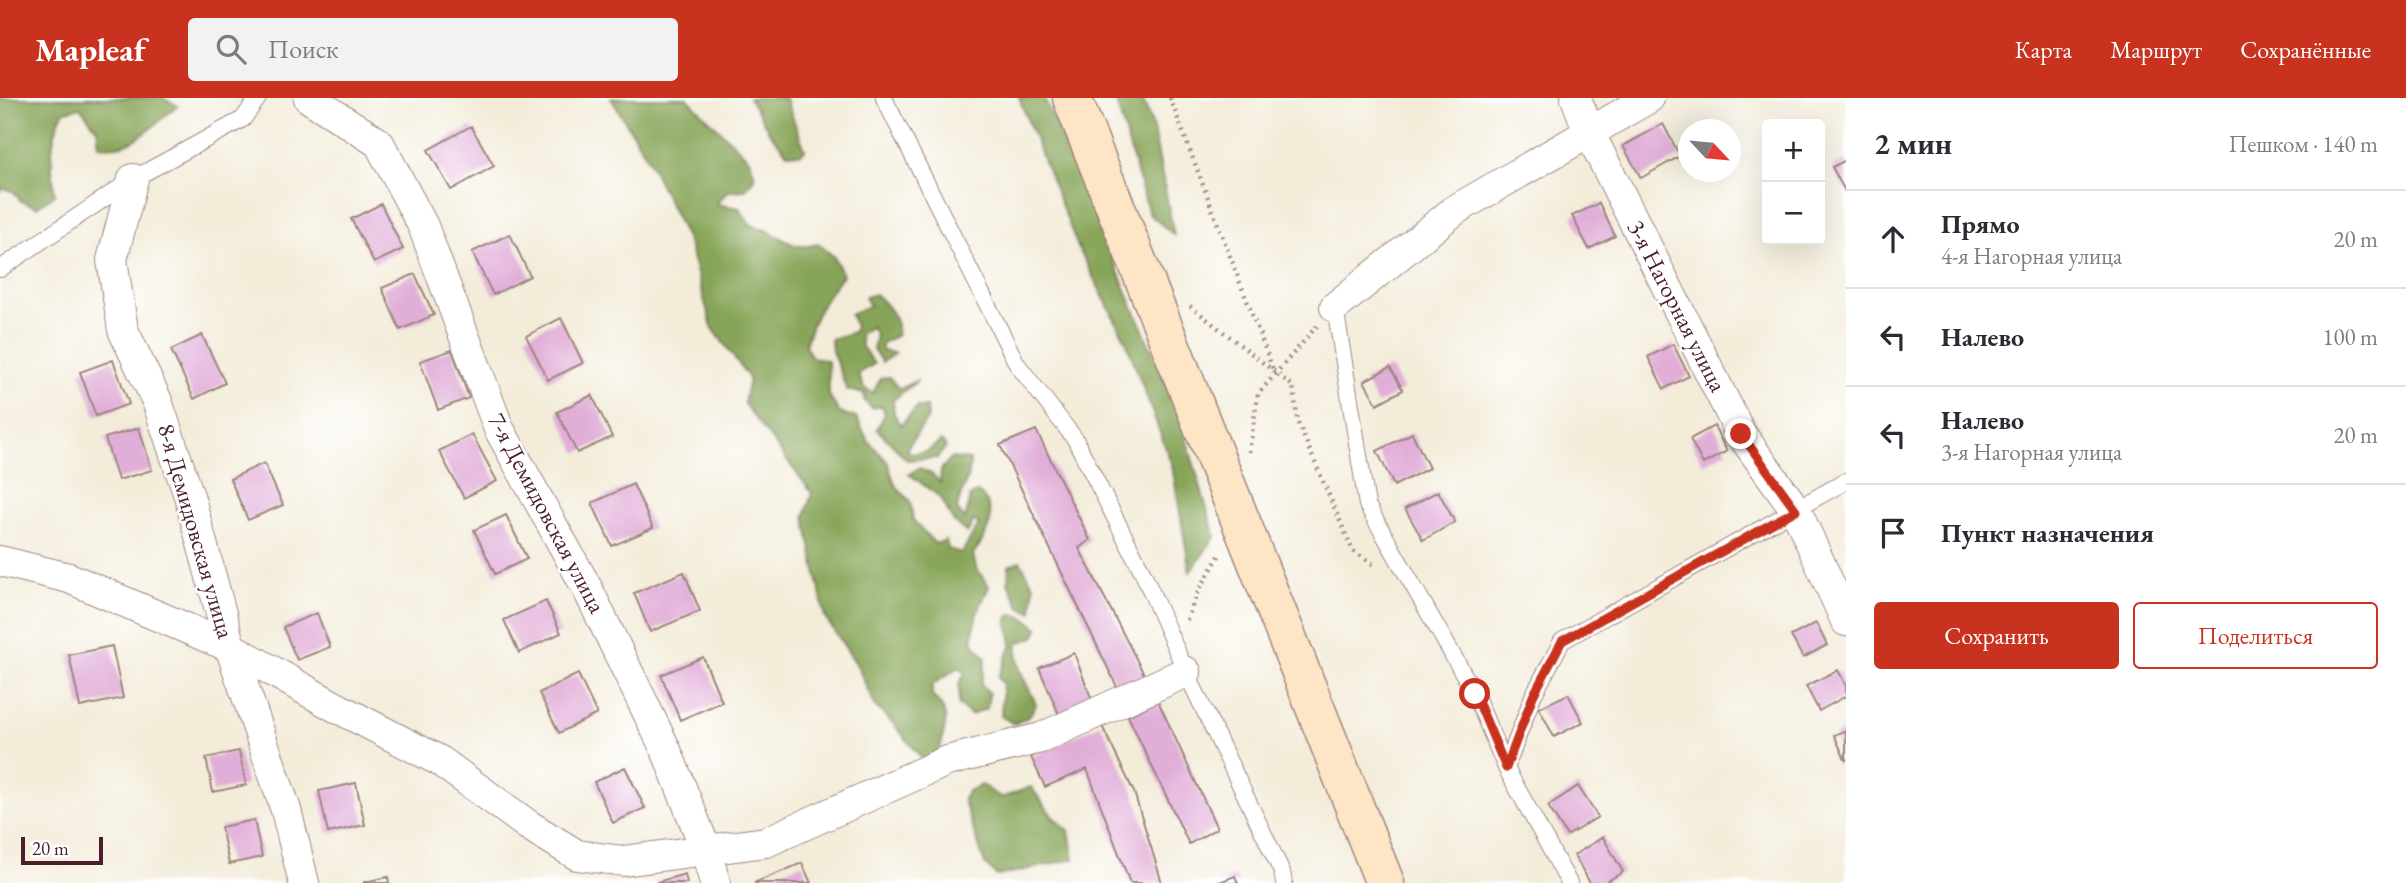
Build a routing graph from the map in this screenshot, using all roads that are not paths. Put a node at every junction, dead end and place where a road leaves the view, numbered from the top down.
1 (258, 98) edge
2 (309, 98) edge
3 (884, 98) edge
4 (1072, 98) edge
5 (1576, 98) edge
6 (1649, 98) edge
7 (1588, 131) junction
8 (133, 179) junction
9 (0, 269) edge
10 (1335, 307) joint
11 (1846, 481) edge
12 (1796, 510) junction
13 (0, 561) edge
14 (1846, 621) edge
15 (230, 647) junction
16 (1186, 672) junction
17 (1506, 768) junction
18 (706, 850) junction
19 (304, 883) edge
20 (715, 883) edge
21 (1284, 883) edge
22 (1385, 883) edge
23 (1569, 883) edge

1 - 8 lane
2 - 18 street, 7-я Демидовская улица
3 - 16 lane
4 - 22 main road
5 - 7 street, 3-я Нагорная улица
6 - 7 street
7 - 10 street
7 - 12 street, 3-я Нагорная улица
8 - 9 lane
8 - 15 street, 8-я Демидовская улица
10 - 17 lane
11 - 12 lane
12 - 14 street, 3-я Нагорная улица
12 - 17 lane
13 - 15 street
15 - 18 street
15 - 19 street, 8-я Демидовская улица
16 - 18 street
16 - 21 lane
17 - 23 lane
18 - 20 street, 7-я Демидовская улица

